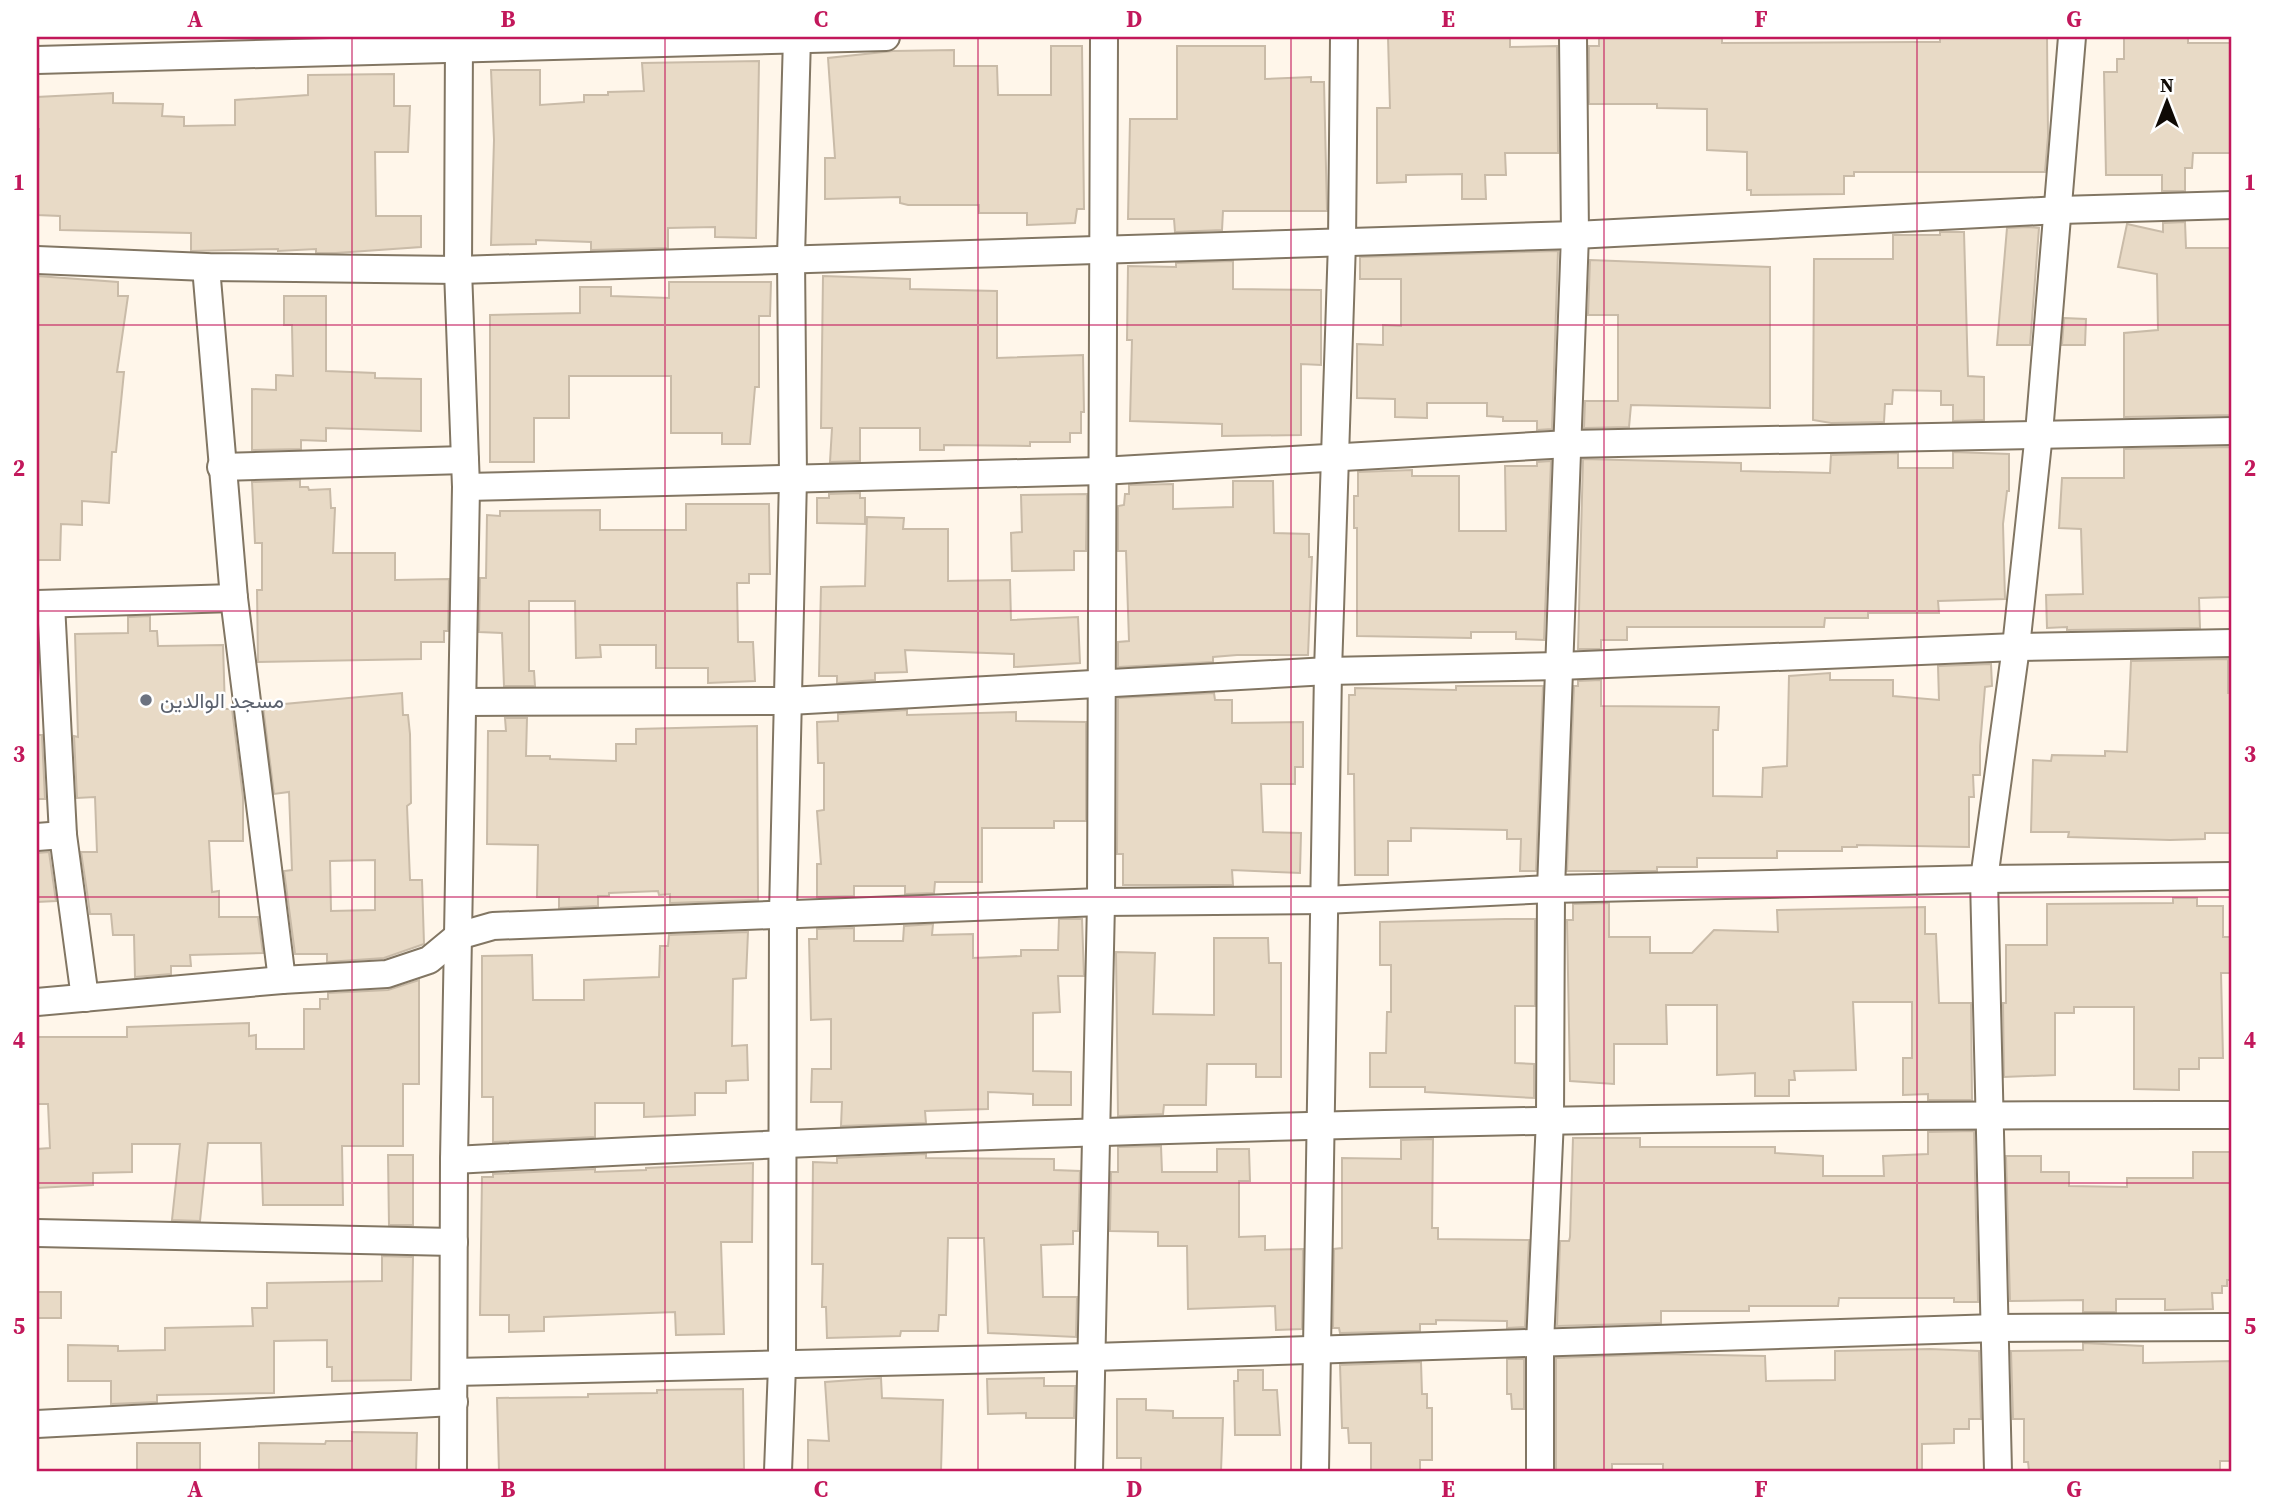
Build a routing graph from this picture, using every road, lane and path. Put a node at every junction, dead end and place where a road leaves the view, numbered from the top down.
1 (886, 37) edge
2 (1104, 37) edge
3 (1345, 37) edge
4 (1573, 37) edge
5 (2072, 37) edge
6 (797, 38) edge
7 (459, 42) edge
8 (37, 60) edge
9 (2232, 205) edge
10 (2060, 210) junction
11 (1575, 235) junction
12 (1342, 242) junction
13 (1101, 250) junction
14 (791, 257) junction
15 (37, 260) edge
16 (206, 267) junction
17 (458, 270) junction
18 (2232, 431) edge
19 (2039, 433) junction
20 (1569, 444) junction
21 (1336, 457) junction
22 (465, 460) junction
23 (220, 467) junction
24 (1101, 471) junction
25 (793, 478) junction
26 (466, 487) junction
27 (234, 598) junction
28 (44, 604) edge
29 (2232, 643) edge
30 (2017, 647) junction
31 (1560, 666) junction
32 (1328, 671) junction
33 (1103, 685) junction
34 (789, 701) junction
35 (463, 702) junction
36 (63, 835) junction
37 (37, 837) edge
38 (2232, 876) edge
39 (1984, 878) junction
40 (1551, 889) junction
41 (1325, 900) junction
42 (1101, 902) junction
43 (783, 913) junction
44 (458, 936) junction
45 (282, 979) junction
46 (85, 998) junction
47 (37, 1002) edge
48 (1989, 1115) junction
49 (2232, 1115) edge
50 (1550, 1119) junction
51 (1321, 1126) junction
52 (1097, 1132) junction
53 (782, 1142) junction
54 (454, 1160) junction
55 (37, 1233) edge
56 (454, 1242) junction
57 (2232, 1327) edge
58 (1997, 1328) junction
59 (1540, 1344) junction
60 (1318, 1349) junction
61 (1093, 1357) junction
62 (782, 1366) junction
63 (454, 1372) junction
64 (454, 1402) junction
65 (37, 1424) edge
66 (453, 1471) edge
67 (778, 1471) edge
68 (1089, 1471) edge
69 (1315, 1471) edge
70 (1540, 1471) edge
71 (1998, 1471) edge

1 - 6 street
2 - 13 street
3 - 12 street
4 - 11 street
5 - 10 street
6 - 7 street
6 - 14 street
7 - 8 street
7 - 17 street
9 - 10 street
10 - 11 street
10 - 19 street
11 - 12 street
11 - 20 street
12 - 13 street
12 - 21 street
13 - 14 street
13 - 24 street
14 - 17 street
14 - 25 street
15 - 16 street
16 - 17 street
16 - 23 street
17 - 22 street
18 - 19 street
19 - 20 street
19 - 30 street
20 - 21 street
20 - 31 street
21 - 24 street
21 - 32 street
22 - 23 street
22 - 26 street
23 - 27 street
24 - 25 street
24 - 33 street
25 - 26 street
25 - 34 street
26 - 35 street
27 - 28 street
27 - 45 street
28 - 36 street
29 - 30 street
30 - 31 street
30 - 39 street
31 - 32 street
31 - 40 street
32 - 33 street
32 - 41 street
33 - 34 street
33 - 42 street
34 - 35 street
34 - 43 street
35 - 44 street
36 - 37 street
36 - 46 street
38 - 39 street
39 - 40 street
39 - 48 street
40 - 41 street
40 - 50 street
41 - 42 street
41 - 51 street
42 - 43 street
42 - 52 street
43 - 44 street
43 - 53 street
44 - 45 street
44 - 54 street
45 - 46 street
46 - 47 street
48 - 49 street
48 - 50 street
48 - 58 street
50 - 51 street
50 - 59 street
51 - 52 street
51 - 60 street
52 - 53 street
52 - 61 street
53 - 54 street
53 - 62 street
54 - 56 street
55 - 56 street
56 - 63 street
57 - 58 street
58 - 59 street
58 - 71 street
59 - 60 street
59 - 70 street
60 - 61 street
60 - 69 street
61 - 62 street
61 - 68 street
62 - 63 street
62 - 67 street
63 - 64 street
64 - 65 street
64 - 66 street

